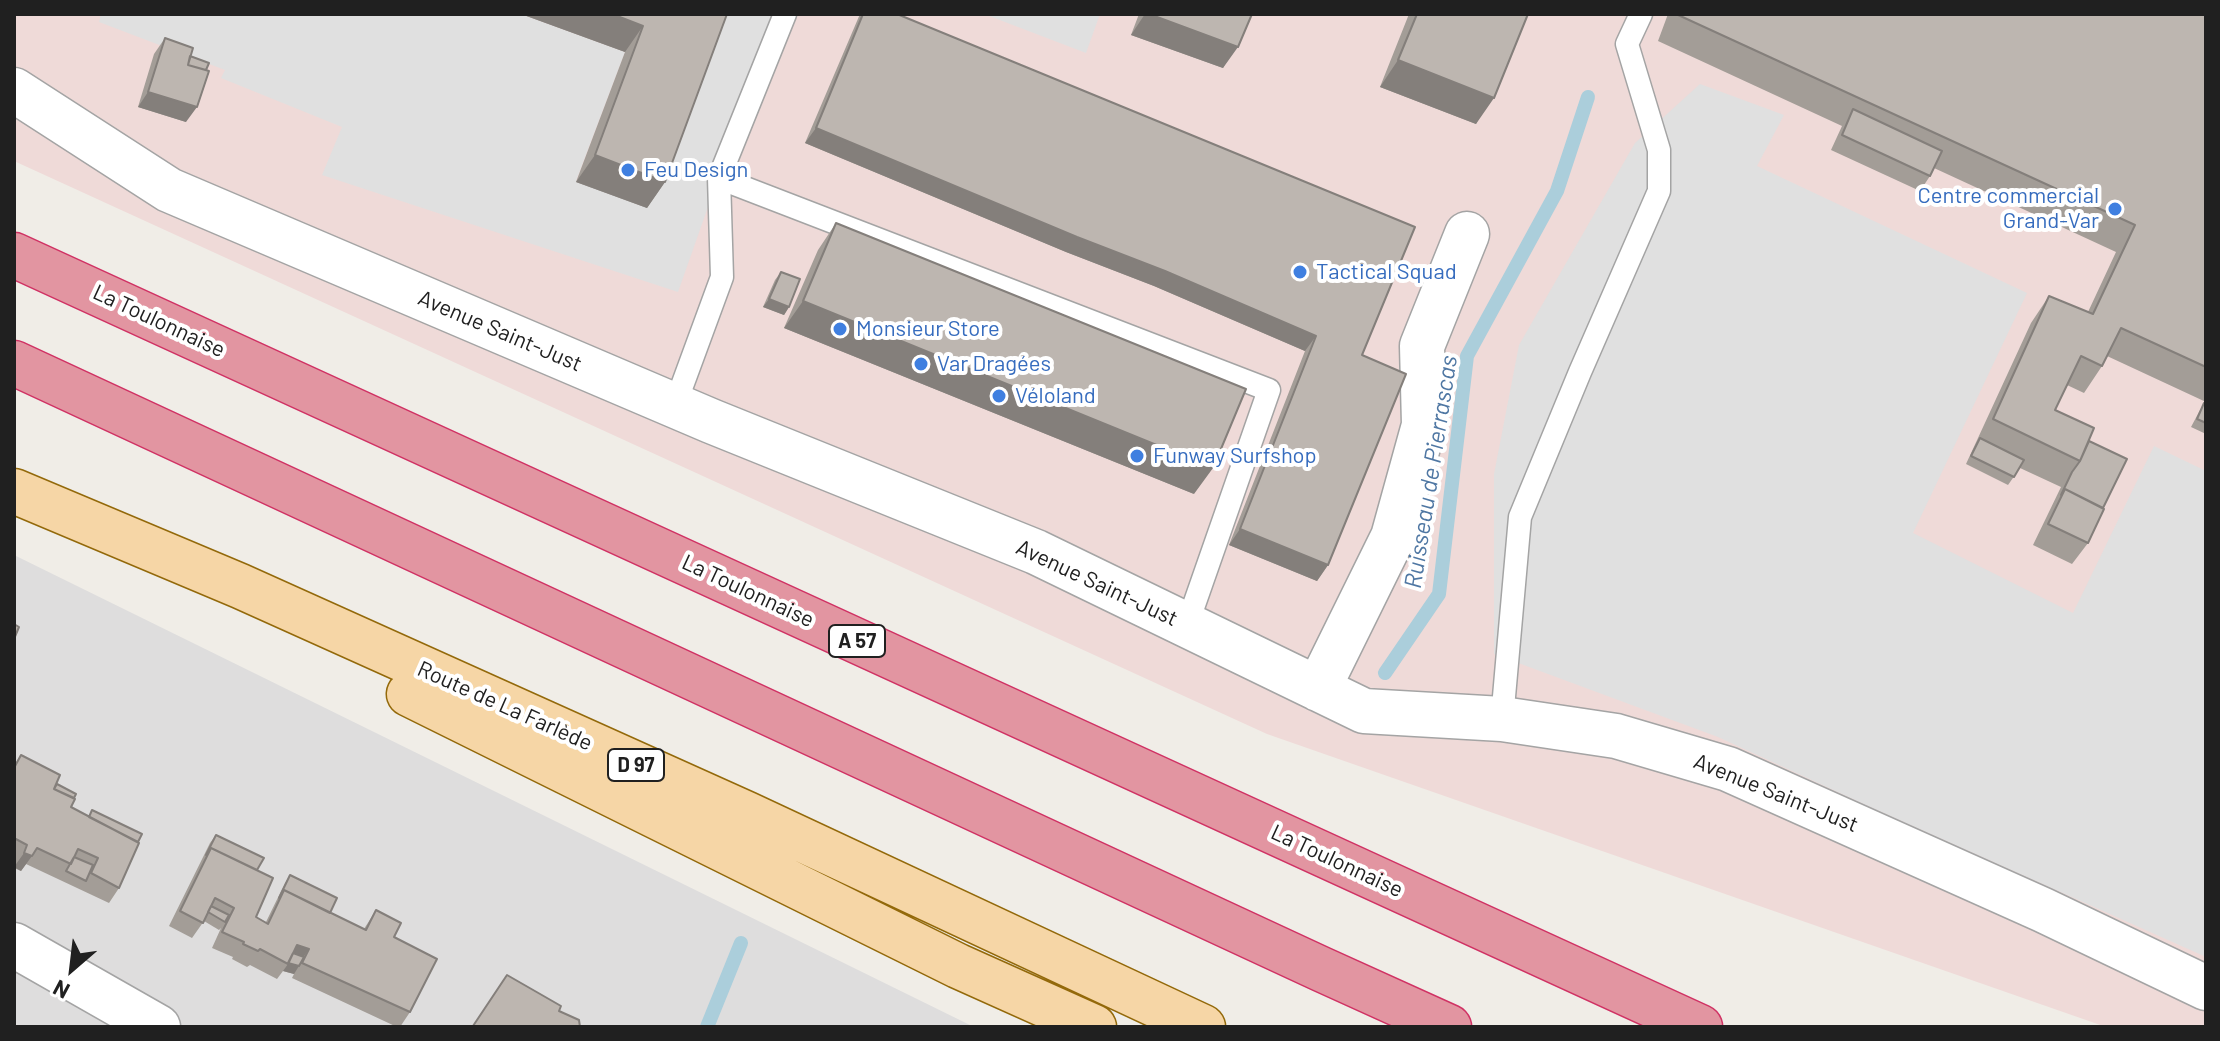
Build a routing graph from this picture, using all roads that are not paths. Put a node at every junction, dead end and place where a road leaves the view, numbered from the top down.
1 (785, 14) edge
2 (1641, 14) edge
3 (14, 90) edge
4 (719, 178) junction
5 (1467, 234) dead end
6 (14, 255) edge
7 (14, 363) edge
8 (675, 405) junction
9 (14, 491) edge
10 (64, 513) junction
11 (1187, 625) junction
12 (1318, 689) junction
13 (1502, 719) junction
14 (14, 945) edge
15 (2206, 988) edge
16 (158, 1027) edge
17 (1094, 1027) edge
18 (1203, 1027) edge
19 (1449, 1027) edge
20 (1700, 1027) edge

1 - 4 lane
2 - 13 lane
3 - 8 street, Avenue Saint-Just
4 - 8 lane
4 - 11 lane
5 - 12 street
6 - 20 highway, La Toulonnaise / A 57
7 - 19 highway
8 - 11 street, Avenue Saint-Just
9 - 10 main road, Route de La Farlède / D 97
10 - 17 main road, Route de La Farlède / D 97
10 - 18 main road, Route de La Farlède / D 97
11 - 12 street, Avenue Saint-Just
12 - 13 street, Avenue Saint-Just
13 - 15 street, Avenue Saint-Just
14 - 16 street

